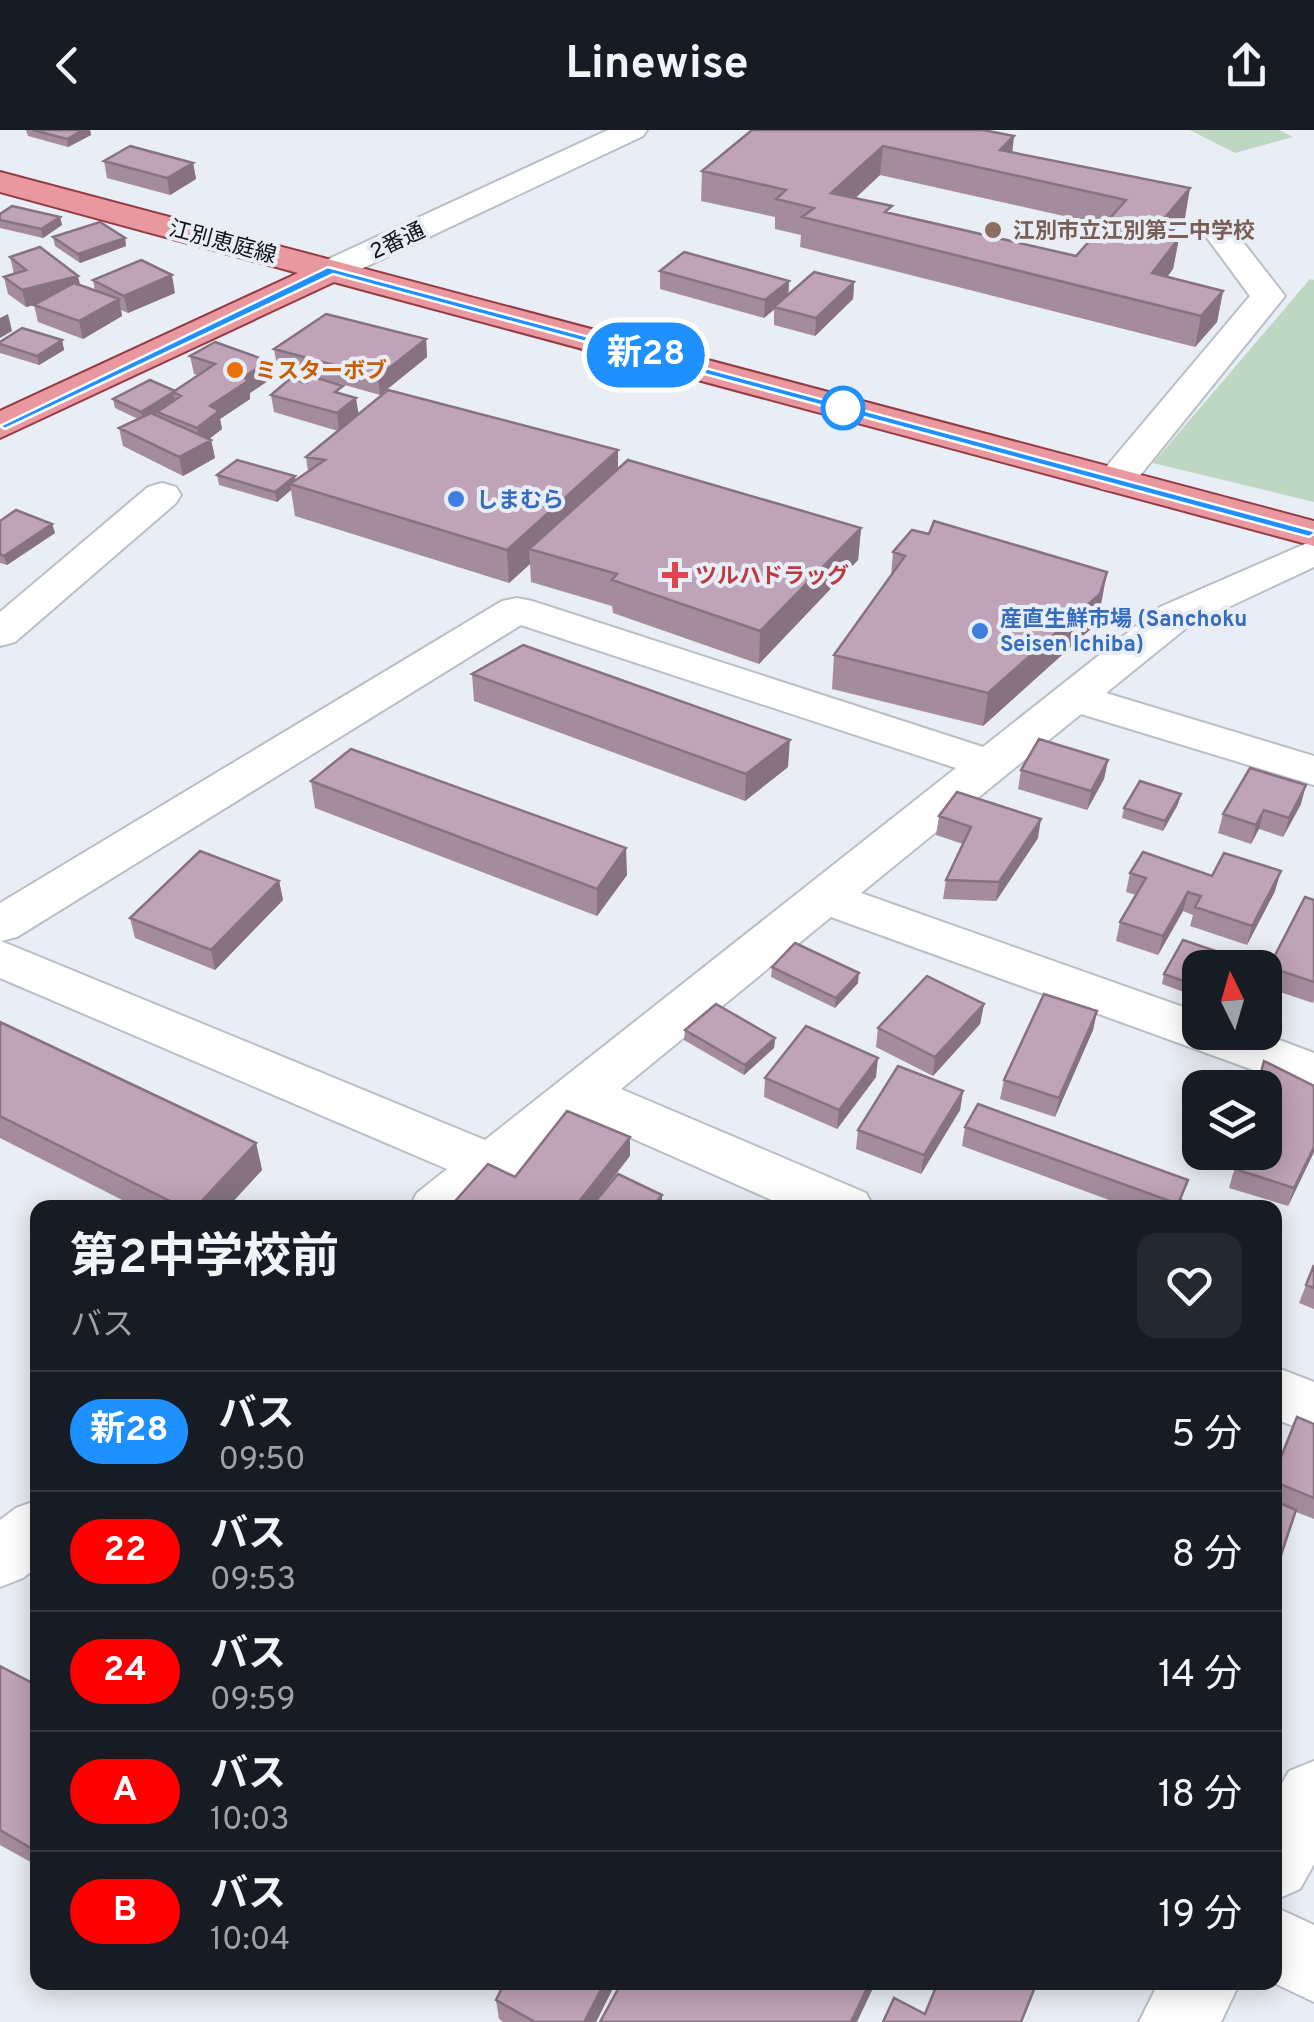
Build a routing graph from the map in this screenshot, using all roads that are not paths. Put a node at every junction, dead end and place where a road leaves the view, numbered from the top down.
1 (632, 130) edge
2 (0, 182) edge
3 (1221, 235) dead end
4 (332, 270) junction
5 (0, 426) edge
6 (1115, 481) junction
7 (162, 496) dead end
8 (1314, 534) edge
9 (1314, 552) edge
10 (0, 633) edge
11 (1074, 697) junction
12 (990, 764) junction
13 (1314, 770) edge
14 (824, 897) junction
15 (0, 925) edge
16 (0, 958) edge
17 (1182, 1025) edge
18 (1251, 1050) edge
19 (1314, 1073) edge
20 (580, 1093) junction
21 (491, 1164) junction
22 (448, 1200) edge
23 (827, 1200) edge
24 (1282, 1395) edge
25 (1314, 1409) edge
26 (30, 1534) edge
27 (0, 1558) edge
28 (1314, 1795) edge
29 (1282, 1852) edge
30 (1282, 1948) edge
31 (1314, 1965) edge
32 (1198, 1990) edge
33 (1177, 2022) edge

1 - 4 street, 2番通
2 - 4 main road, 江別恵庭線
3 - 6 street
4 - 5 main road, 2番通
4 - 6 main road, 江別恵庭線
6 - 8 main road, 江別恵庭線
7 - 10 street
9 - 11 street
11 - 12 street
11 - 13 street
12 - 14 street
12 - 15 street
14 - 17 street
14 - 20 street
16 - 21 street
18 - 19 street
20 - 21 street
20 - 23 street
21 - 22 street
24 - 25 street
26 - 27 street
28 - 29 street
30 - 31 street
32 - 33 street

